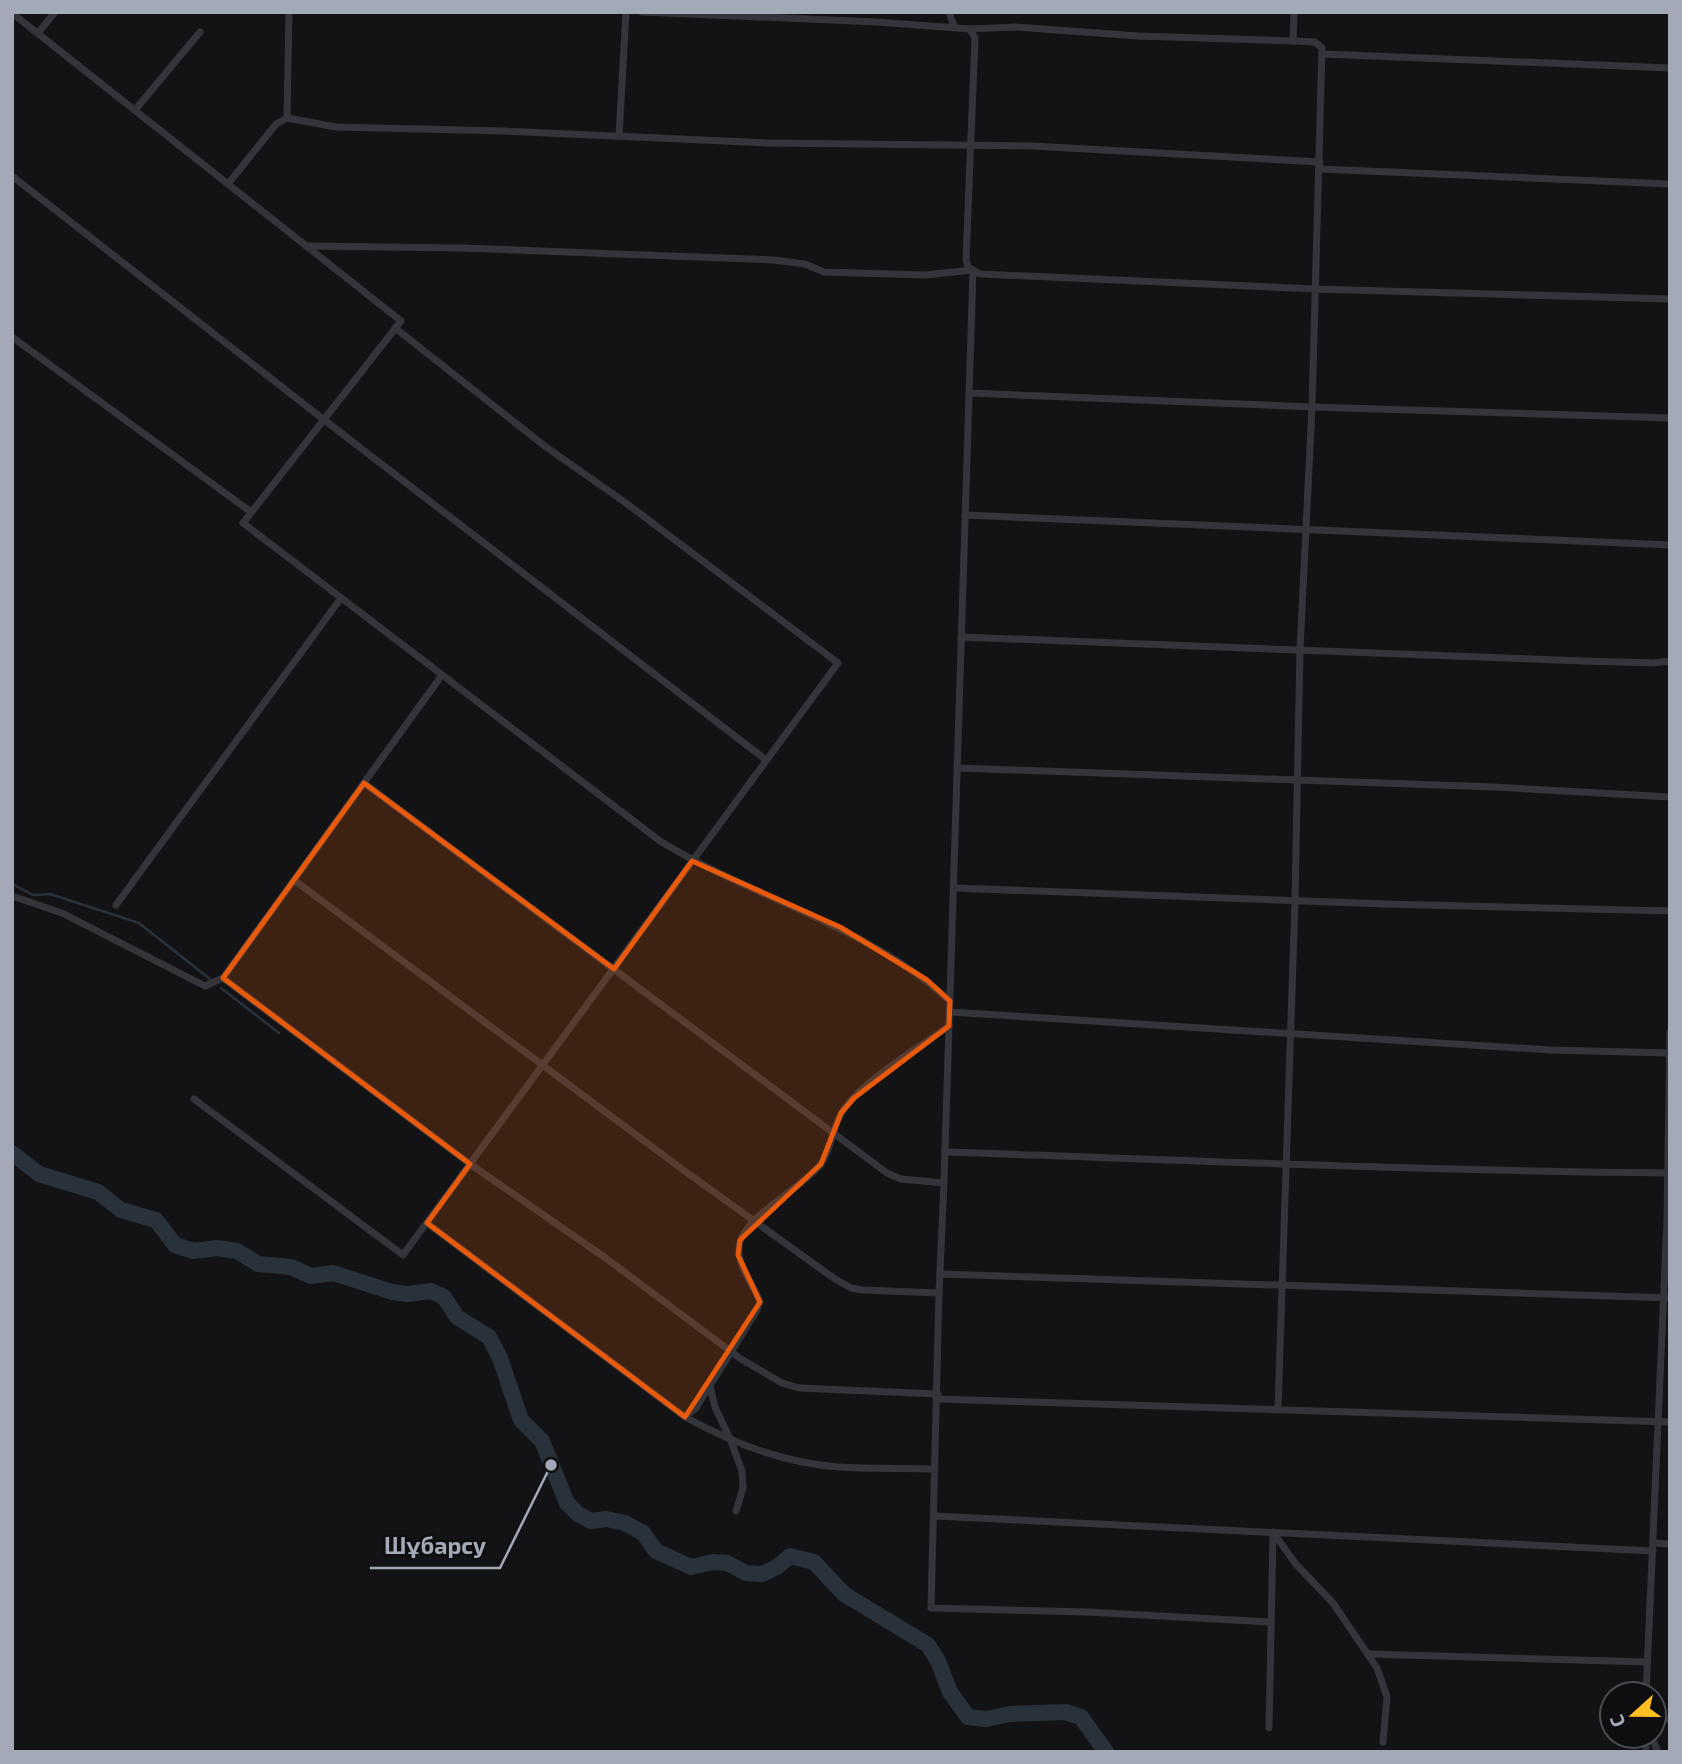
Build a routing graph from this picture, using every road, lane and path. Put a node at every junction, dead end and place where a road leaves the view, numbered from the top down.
1 (55, 12) edge
2 (289, 12) edge
3 (625, 12) edge
4 (642, 12) edge
5 (949, 12) edge
6 (1294, 12) edge
7 (12, 13) edge
8 (954, 26) junction
9 (970, 29) junction
10 (200, 32) dead end
11 (38, 33) junction
12 (1293, 41) junction
13 (1323, 54) junction
14 (1670, 68) edge
15 (135, 110) junction
16 (287, 118) junction
17 (619, 136) junction
18 (969, 146) junction
19 (1320, 166) junction
20 (12, 176) edge
21 (228, 184) junction
22 (1670, 184) edge
23 (306, 246) junction
24 (972, 270) junction
25 (1316, 289) junction
26 (1670, 299) edge
27 (395, 328) junction
28 (12, 337) edge
29 (969, 393) junction
30 (1312, 407) junction
31 (1670, 418) edge
32 (323, 419) junction
33 (251, 512) junction
34 (965, 515) junction
35 (1307, 528) junction
36 (1670, 545) edge
37 (341, 598) junction
38 (961, 637) junction
39 (1300, 649) junction
40 (1670, 661) edge
41 (442, 675) junction
42 (766, 760) junction
43 (957, 768) junction
44 (1296, 780) junction
45 (364, 783) junction
46 (1670, 797) edge
47 (692, 861) junction
48 (293, 880) junction
49 (954, 888) junction
50 (12, 895) edge
51 (1295, 901) junction
52 (116, 905) dead end
53 (1670, 911) edge
54 (614, 969) junction
55 (223, 978) junction
56 (950, 1001) junction
57 (950, 1012) junction
58 (949, 1026) junction
59 (1670, 1032) edge
60 (1290, 1033) junction
61 (1669, 1054) edge
62 (543, 1065) junction
63 (194, 1099) dead end
64 (834, 1134) junction
65 (945, 1152) junction
66 (1285, 1163) junction
67 (470, 1164) junction
68 (1669, 1172) edge
69 (944, 1183) junction
70 (755, 1221) junction
71 (427, 1223) junction
72 (940, 1274) junction
73 (1280, 1284) junction
74 (939, 1293) junction
75 (1667, 1298) edge
76 (732, 1352) junction
77 (710, 1386) junction
78 (937, 1396) junction
79 (1278, 1408) junction
80 (685, 1417) junction
81 (1659, 1422) junction
82 (1670, 1422) edge
83 (731, 1441) junction
84 (935, 1469) junction
85 (736, 1511) dead end
86 (934, 1516) junction
87 (1273, 1532) junction
88 (1670, 1544) edge
89 (1653, 1547) junction
90 (1270, 1622) junction
91 (1368, 1654) junction
92 (1647, 1662) junction
93 (1646, 1680) edge
94 (1269, 1728) dead end
95 (1383, 1742) dead end

1 - 11 street
2 - 16 street
3 - 17 street
4 - 8 street
5 - 8 street
6 - 12 street
7 - 11 street
8 - 9 street
9 - 12 street
9 - 18 street
10 - 15 street
11 - 15 street
12 - 13 street
13 - 14 street
13 - 19 street
15 - 21 street
16 - 17 street
16 - 21 street
17 - 18 street
18 - 19 street
18 - 24 street
19 - 22 street
19 - 25 street
20 - 32 street
21 - 23 street
23 - 24 street
23 - 27 street
24 - 25 street
24 - 29 street
25 - 26 street
25 - 30 street
27 - 32 street
27 - 42 street
28 - 33 street
29 - 30 street
29 - 34 street
30 - 31 street
30 - 35 street
32 - 33 street
32 - 42 street
33 - 37 street
34 - 35 street
34 - 38 street
35 - 36 street
35 - 39 street
37 - 41 street
37 - 52 street
38 - 39 street
38 - 43 street
39 - 40 street
39 - 44 street
41 - 45 street
41 - 47 street
42 - 47 street
43 - 44 street
43 - 49 street
44 - 46 street
44 - 51 street
45 - 48 street
45 - 54 street
47 - 54 street
47 - 56 street
48 - 55 street
48 - 62 street
49 - 51 street
49 - 56 street
50 - 55 street
51 - 53 street
51 - 60 street
54 - 62 street
54 - 64 street
55 - 67 street
56 - 57 street
57 - 58 street
57 - 60 street
58 - 64 street
58 - 65 street
59 - 61 street
60 - 61 street
60 - 66 street
61 - 68 street
62 - 67 street
62 - 70 street
63 - 71 street
64 - 69 street
64 - 70 street
65 - 66 street
65 - 69 street
66 - 68 street
66 - 73 street
67 - 71 street
67 - 76 street
68 - 75 street
69 - 72 street
70 - 74 street
70 - 76 street
71 - 80 street
72 - 73 street
72 - 74 street
73 - 75 street
73 - 79 street
74 - 78 street
75 - 81 street
76 - 77 street
76 - 78 street
77 - 80 street
77 - 83 street
78 - 79 street
78 - 84 street
79 - 81 street
80 - 83 street
81 - 82 street
81 - 89 street
83 - 84 street
83 - 85 street
84 - 86 street
86 - 87 street
86 - 90 street
87 - 89 street
87 - 90 street
87 - 91 street
88 - 89 street
89 - 92 street
90 - 94 street
91 - 92 street
91 - 95 street
92 - 93 street

